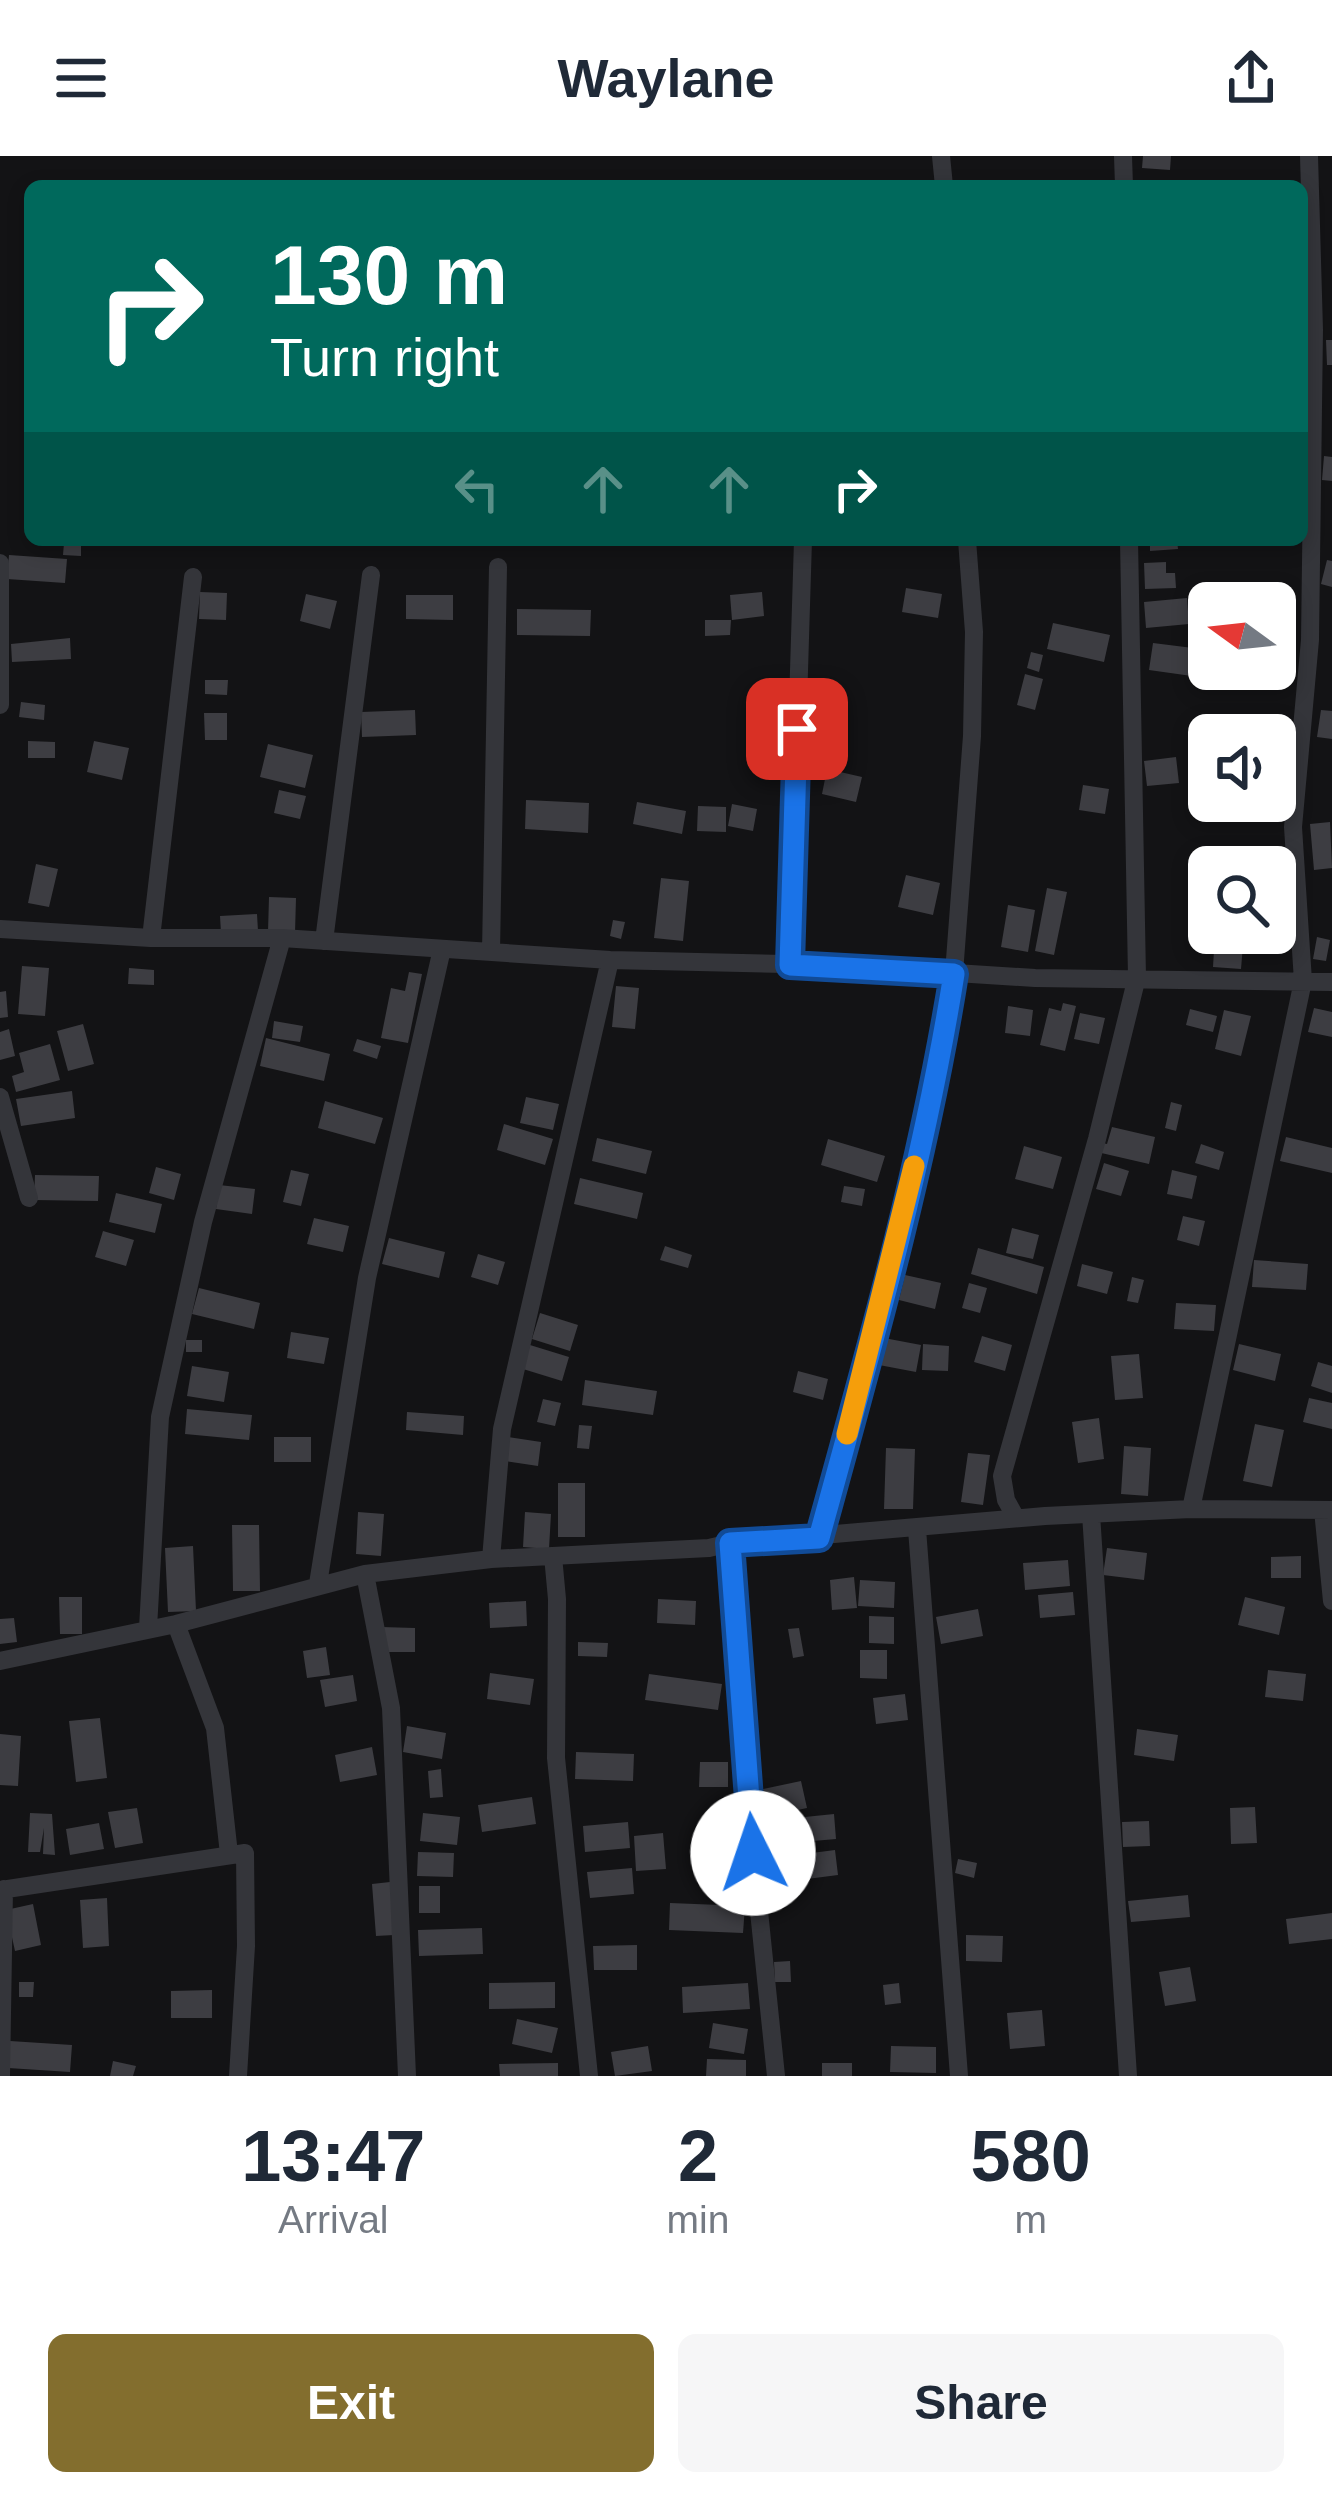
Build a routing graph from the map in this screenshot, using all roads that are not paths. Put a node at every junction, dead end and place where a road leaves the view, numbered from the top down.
1 (1309, 156) edge
2 (803, 546) edge
3 (967, 546) edge
4 (1129, 546) edge
5 (0, 562) edge
6 (498, 567) dead end
7 (371, 575) dead end
8 (193, 577) dead end
9 (0, 704) edge
10 (0, 929) edge
11 (151, 938) junction
12 (282, 938) junction
13 (324, 940) junction
14 (442, 949) junction
15 (491, 952) junction
16 (610, 960) junction
17 (790, 965) junction
18 (954, 974) junction
19 (1137, 977) junction
20 (1303, 981) junction
21 (1332, 982) edge
22 (0, 1097) edge
23 (29, 1198) dead end
24 (1191, 1510) junction
25 (1328, 1510) edge
26 (1091, 1514) junction
27 (1016, 1518) junction
28 (917, 1529) junction
29 (819, 1538) junction
30 (730, 1543) junction
31 (553, 1556) junction
32 (491, 1559) junction
33 (364, 1574) junction
34 (318, 1584) junction
35 (1332, 1601) edge
36 (176, 1624) junction
37 (148, 1628) junction
38 (0, 1661) edge
39 (229, 1854) junction
40 (2, 1890) edge
41 (2, 2076) edge
42 (238, 2076) edge
43 (406, 2076) edge
44 (589, 2076) edge
45 (776, 2076) edge
46 (959, 2076) edge
47 (1128, 2076) edge

1 - 20 street
2 - 17 street
3 - 18 street
4 - 19 street
5 - 9 street
6 - 15 street
7 - 13 street
8 - 11 street
10 - 11 street
11 - 12 street
12 - 13 street
12 - 37 street
13 - 14 street
14 - 15 street
14 - 34 street
15 - 16 street
16 - 17 street
16 - 32 street
17 - 18 street
18 - 19 street
18 - 29 street
19 - 20 street
19 - 27 street
20 - 21 street
20 - 24 street
22 - 23 street
24 - 25 street
24 - 26 street
25 - 35 street
26 - 27 street
26 - 47 street
27 - 28 street
28 - 29 street
28 - 46 street
29 - 30 street
30 - 31 street
30 - 45 street
31 - 32 street
31 - 44 street
32 - 33 street
33 - 34 street
33 - 43 street
34 - 36 street
36 - 37 street
36 - 39 street
37 - 38 street
39 - 40 street
39 - 42 street
40 - 41 street

